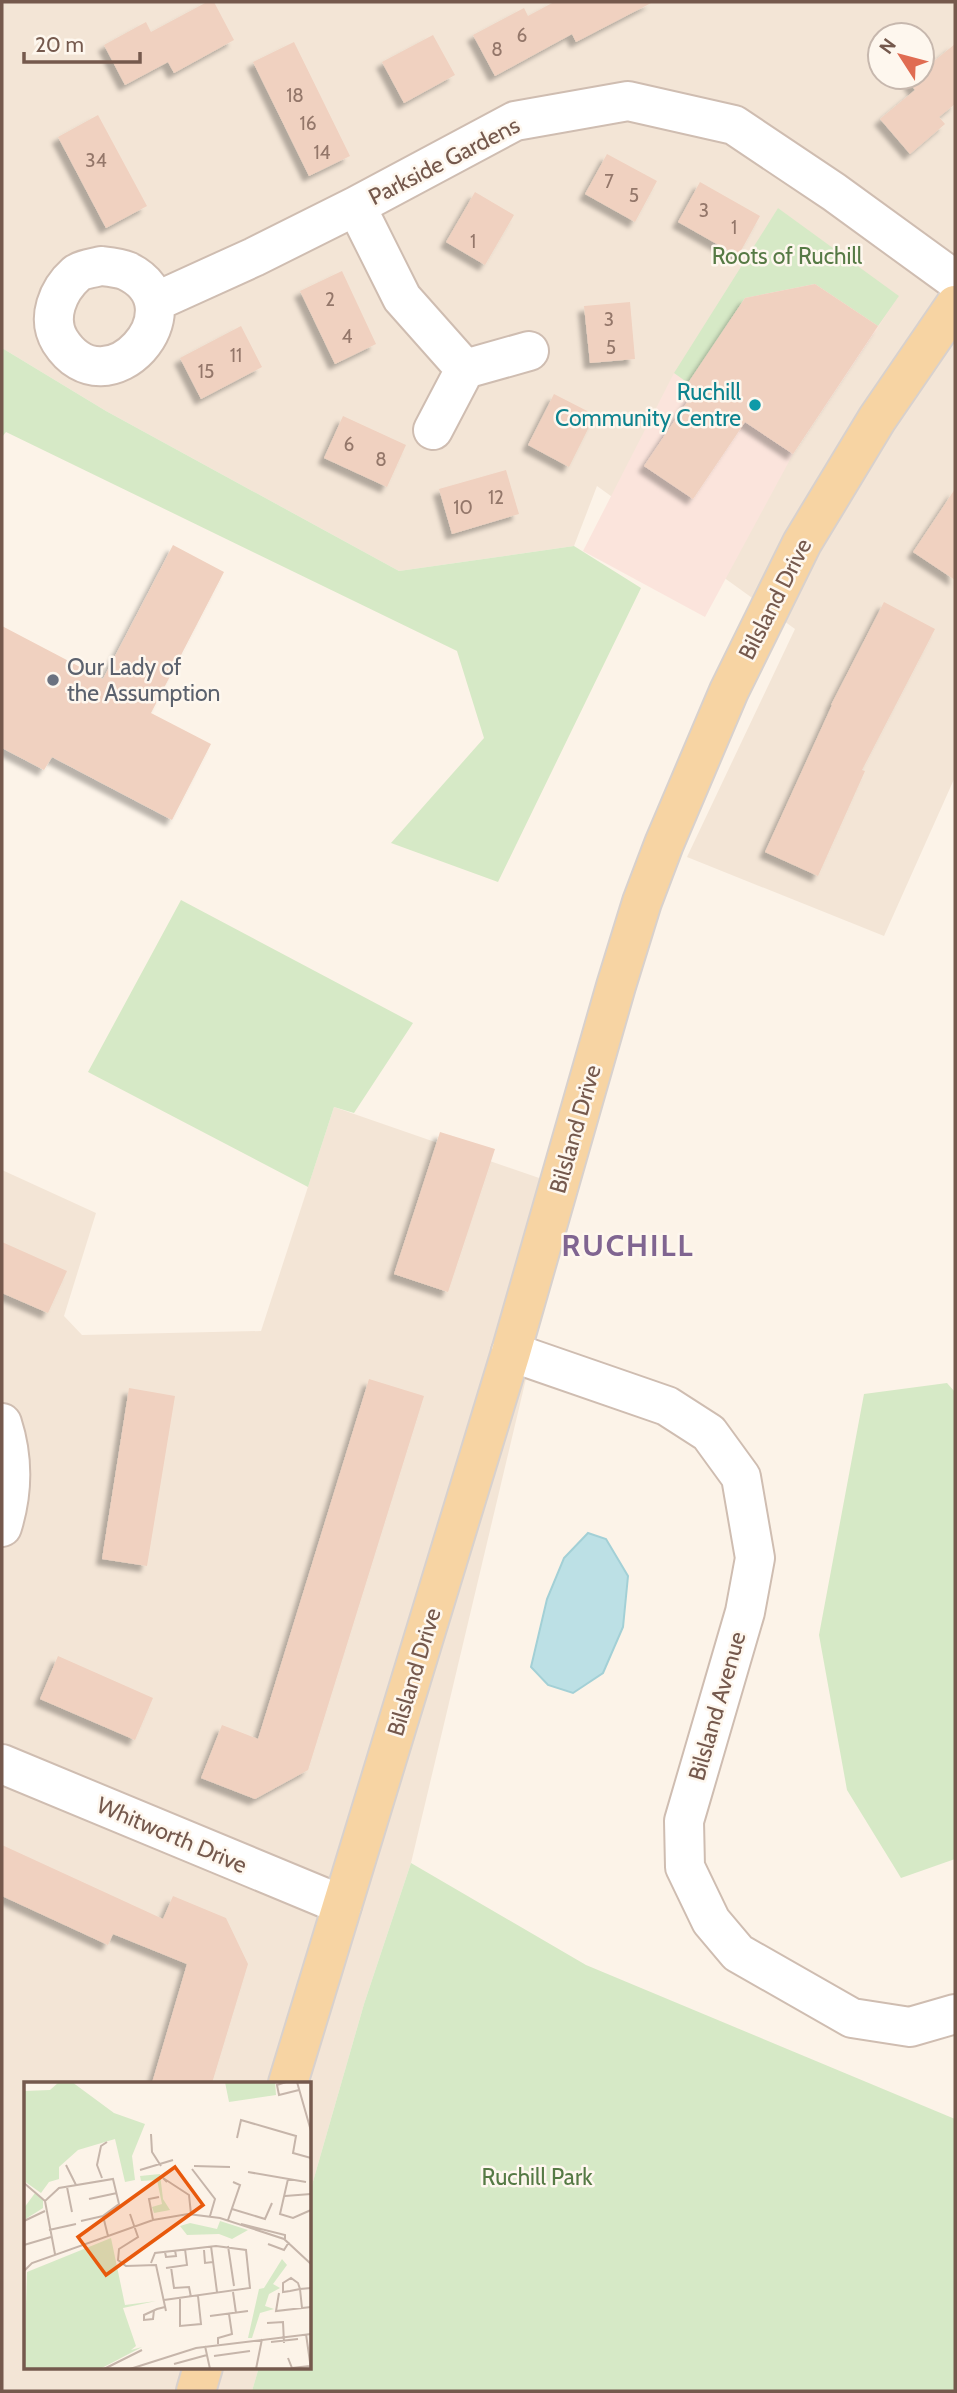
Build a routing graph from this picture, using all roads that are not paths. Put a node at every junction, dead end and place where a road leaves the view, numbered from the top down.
1 (356, 206) junction
2 (955, 280) edge
3 (155, 302) dead end
4 (955, 305) edge
5 (529, 351) dead end
6 (465, 369) junction
7 (433, 430) dead end
8 (511, 1352) junction
9 (2, 1423) edge
10 (2, 1527) edge
11 (2, 1764) edge
12 (342, 1905) junction
13 (955, 2014) edge
14 (288, 2082) edge
15 (203, 2368) edge
16 (196, 2391) edge

1 - 2 street, Parkside Gardens
1 - 3 street, Parkside Gardens
1 - 6 street
4 - 8 main road, Bilsland Drive
5 - 6 street
6 - 7 street
8 - 12 main road, Bilsland Drive
8 - 13 street, Bilsland Avenue
9 - 10 street
11 - 12 street, Whitworth Drive
12 - 14 main road, Bilsland Drive
15 - 16 main road

